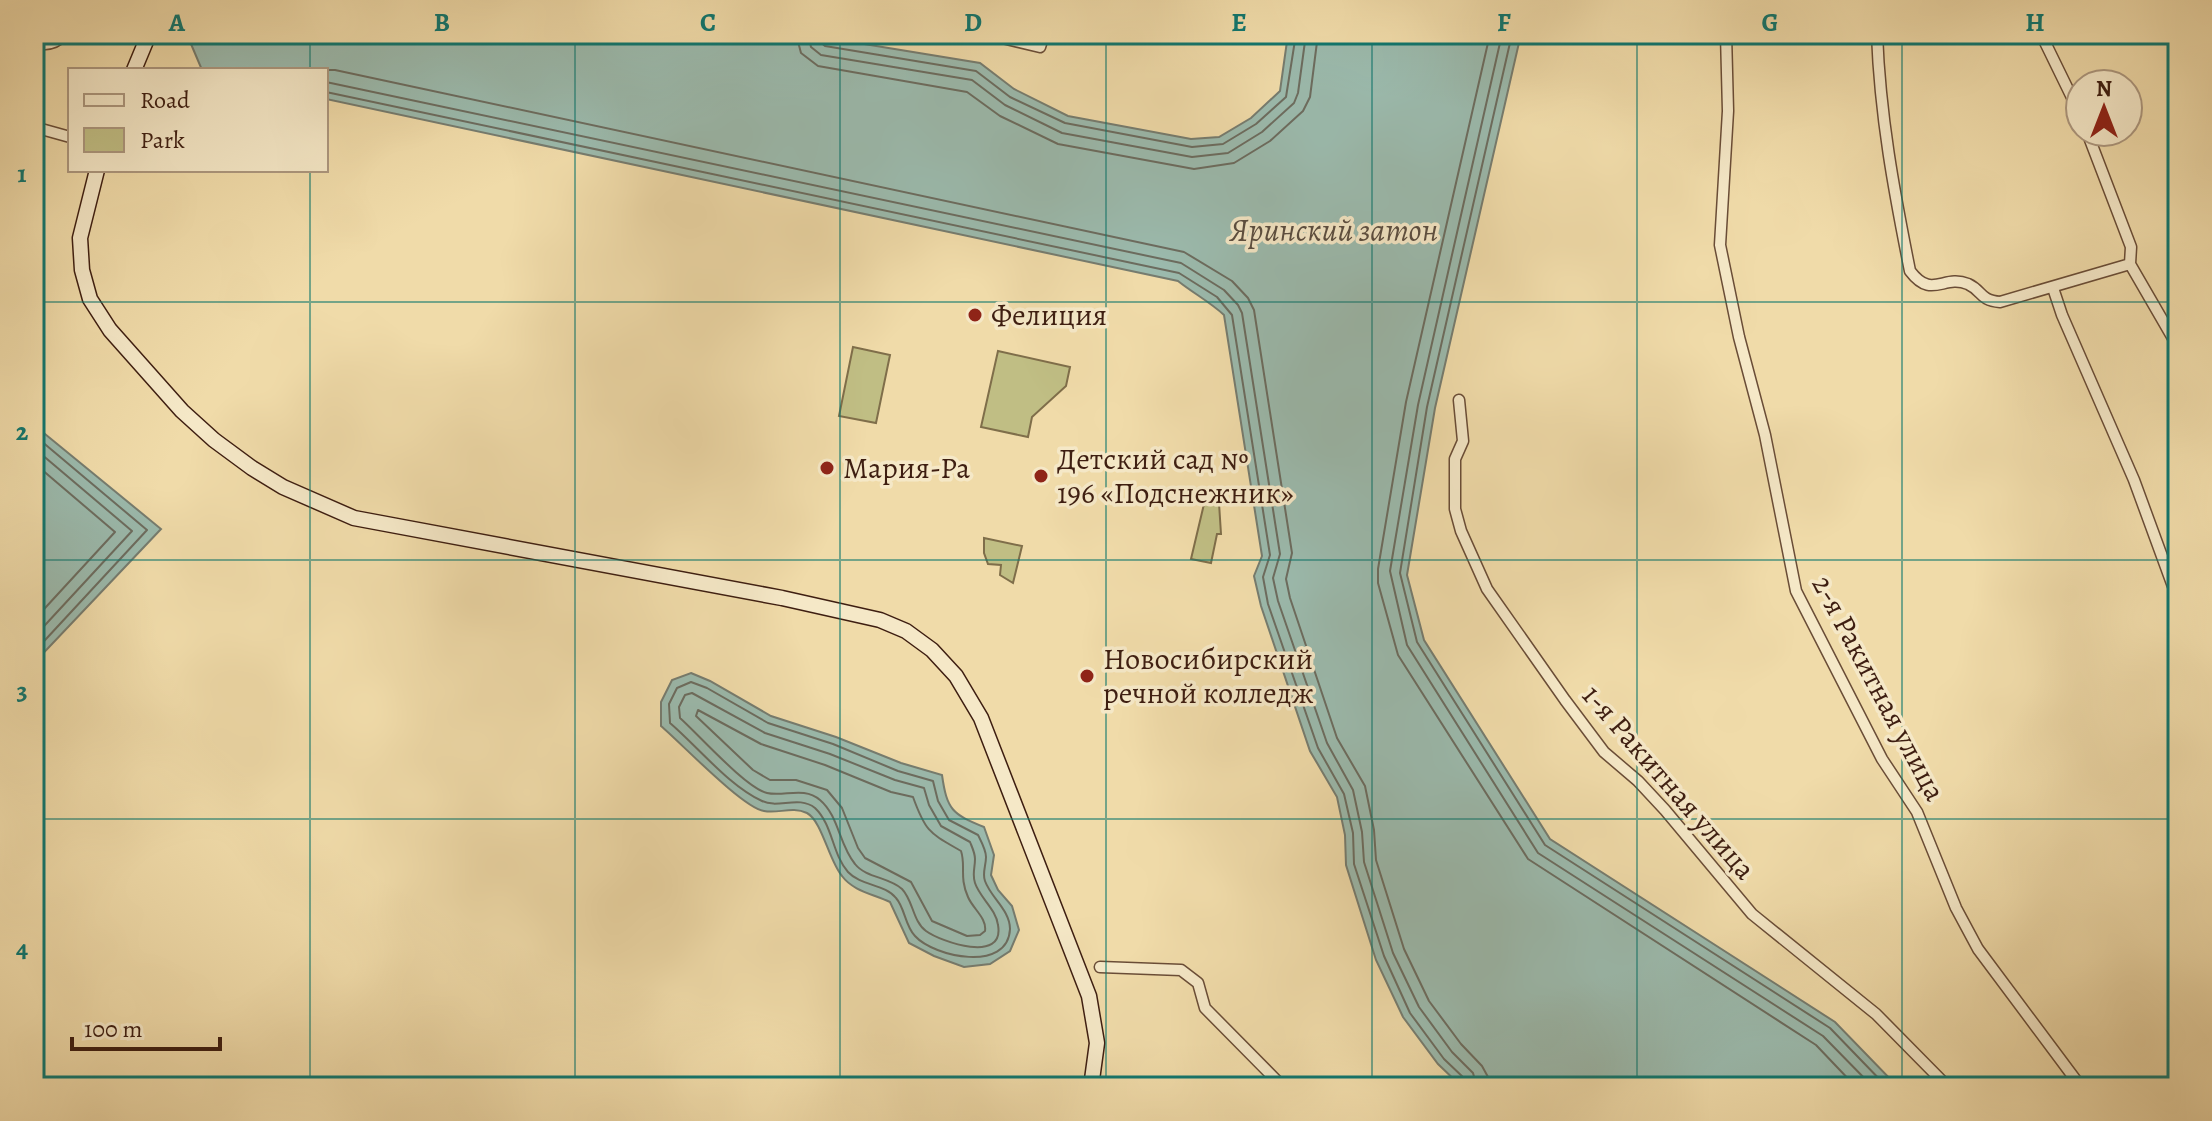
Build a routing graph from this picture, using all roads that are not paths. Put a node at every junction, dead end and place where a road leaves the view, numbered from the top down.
1 (65, 34) edge
2 (149, 34) edge
3 (986, 34) edge
4 (1044, 34) edge
5 (1726, 34) edge
6 (1877, 34) edge
7 (2041, 34) edge
8 (34, 43) edge
9 (135, 68) edge
10 (2064, 81) edge
11 (34, 127) edge
12 (68, 136) edge
13 (2093, 148) edge
14 (96, 172) edge
15 (2130, 264) junction
16 (2053, 288) junction
17 (2174, 340) dead end
18 (1459, 400) dead end
19 (2178, 600) edge
20 (1100, 967) dead end
21 (1091, 1087) edge
22 (1283, 1087) edge
23 (1948, 1087) edge
24 (2081, 1087) edge

1 - 8 street
2 - 9 street
3 - 4 street
5 - 24 street, 2-я Ракитная улица
6 - 16 street
7 - 10 street
11 - 12 street
13 - 15 street
14 - 21 street
15 - 16 street
15 - 17 street
16 - 19 street
18 - 23 street, 1-я Ракитная улица
20 - 22 street

